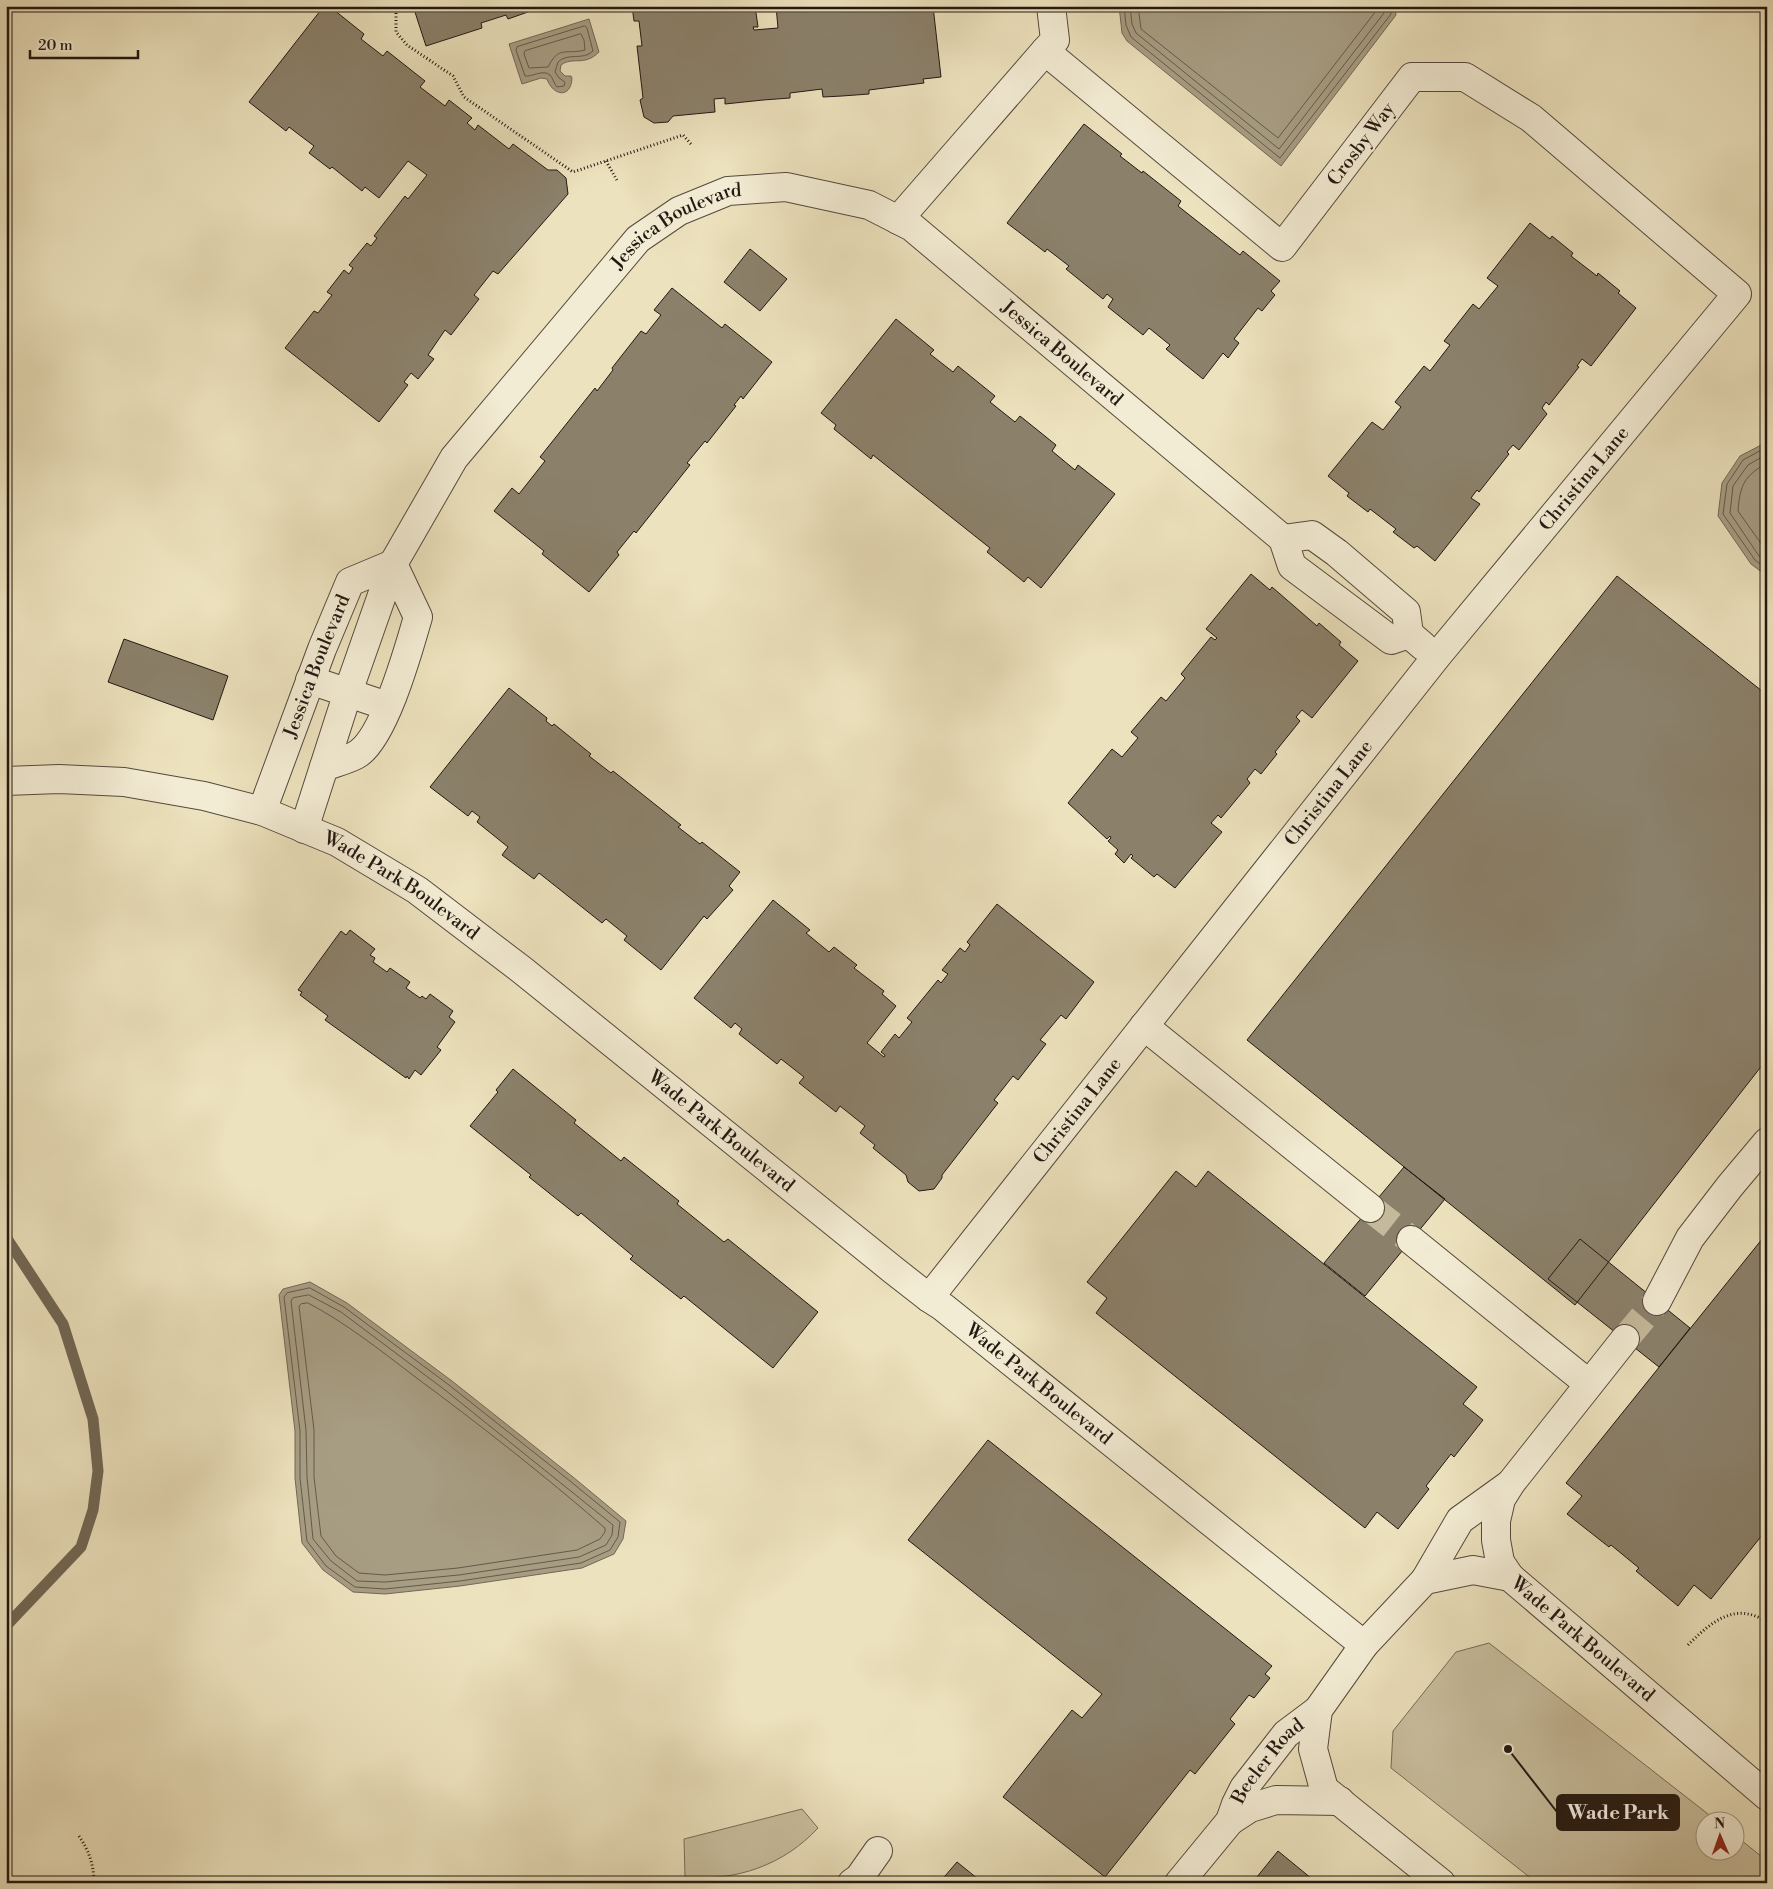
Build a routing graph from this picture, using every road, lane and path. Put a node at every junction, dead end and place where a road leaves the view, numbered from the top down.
1 (396, 6) edge
2 (1051, 6) edge
3 (1045, 51) junction
4 (691, 144) dead end
5 (606, 161) junction
6 (618, 182) dead end
7 (898, 220) junction
8 (1738, 294) joint
9 (1284, 539) junction
10 (393, 564) junction
11 (1362, 575) junction
12 (1339, 602) junction
13 (1409, 634) junction
14 (1437, 656) junction
15 (310, 680) junction
16 (348, 692) junction
17 (388, 706) junction
18 (324, 767) junction
19 (6, 781) edge
20 (262, 811) junction
21 (304, 829) junction
22 (1144, 1026) junction
23 (1767, 1142) edge
24 (1370, 1208) tunnel mouth
25 (1411, 1240) tunnel mouth
26 (928, 1298) junction
27 (1656, 1301) tunnel mouth
28 (1625, 1339) tunnel mouth
29 (1589, 1384) junction
30 (1511, 1483) junction
31 (1510, 1577) junction
32 (1425, 1580) junction
33 (1767, 1622) edge
34 (1364, 1645) junction
35 (1688, 1645) dead end
36 (1767, 1700) edge
37 (1763, 1704) dead end
38 (1318, 1710) junction
39 (1767, 1796) edge
40 (1340, 1801) junction
41 (1230, 1821) junction
42 (79, 1836) dead end
43 (878, 1851) dead end
44 (94, 1883) edge
45 (852, 1883) edge
46 (1179, 1883) edge
47 (1441, 1883) edge

1 - 5 path
2 - 3 street
3 - 7 street
3 - 8 street, Crosby Way
4 - 5 path
5 - 6 path
7 - 9 street, Jessica Boulevard
7 - 10 street, Jessica Boulevard
8 - 14 street, Christina Lane
9 - 11 street
9 - 12 street
10 - 15 street, Jessica Boulevard
10 - 16 street
10 - 17 street
11 - 12 street
11 - 13 street
12 - 13 street
13 - 14 street
14 - 22 street, Christina Lane
15 - 16 street
15 - 20 street, Jessica Boulevard
16 - 17 street
16 - 18 street
17 - 18 street
18 - 21 street
19 - 20 street, Wade Park Boulevard
20 - 21 street, Wade Park Boulevard
21 - 26 street, Wade Park Boulevard
22 - 24 street
22 - 26 street, Christina Lane
23 - 27 street
25 - 29 street
26 - 34 street, Wade Park Boulevard
28 - 29 street
29 - 30 street
30 - 31 street
30 - 32 street
31 - 32 street, Wade Park Boulevard
31 - 39 street, Wade Park Boulevard
32 - 34 street
33 - 35 path
34 - 38 street
36 - 37 path
38 - 40 street
38 - 41 street, Beeler Road
40 - 41 street, Beeler Road
40 - 47 street
41 - 46 street, Beeler Road
42 - 44 path
43 - 45 street

